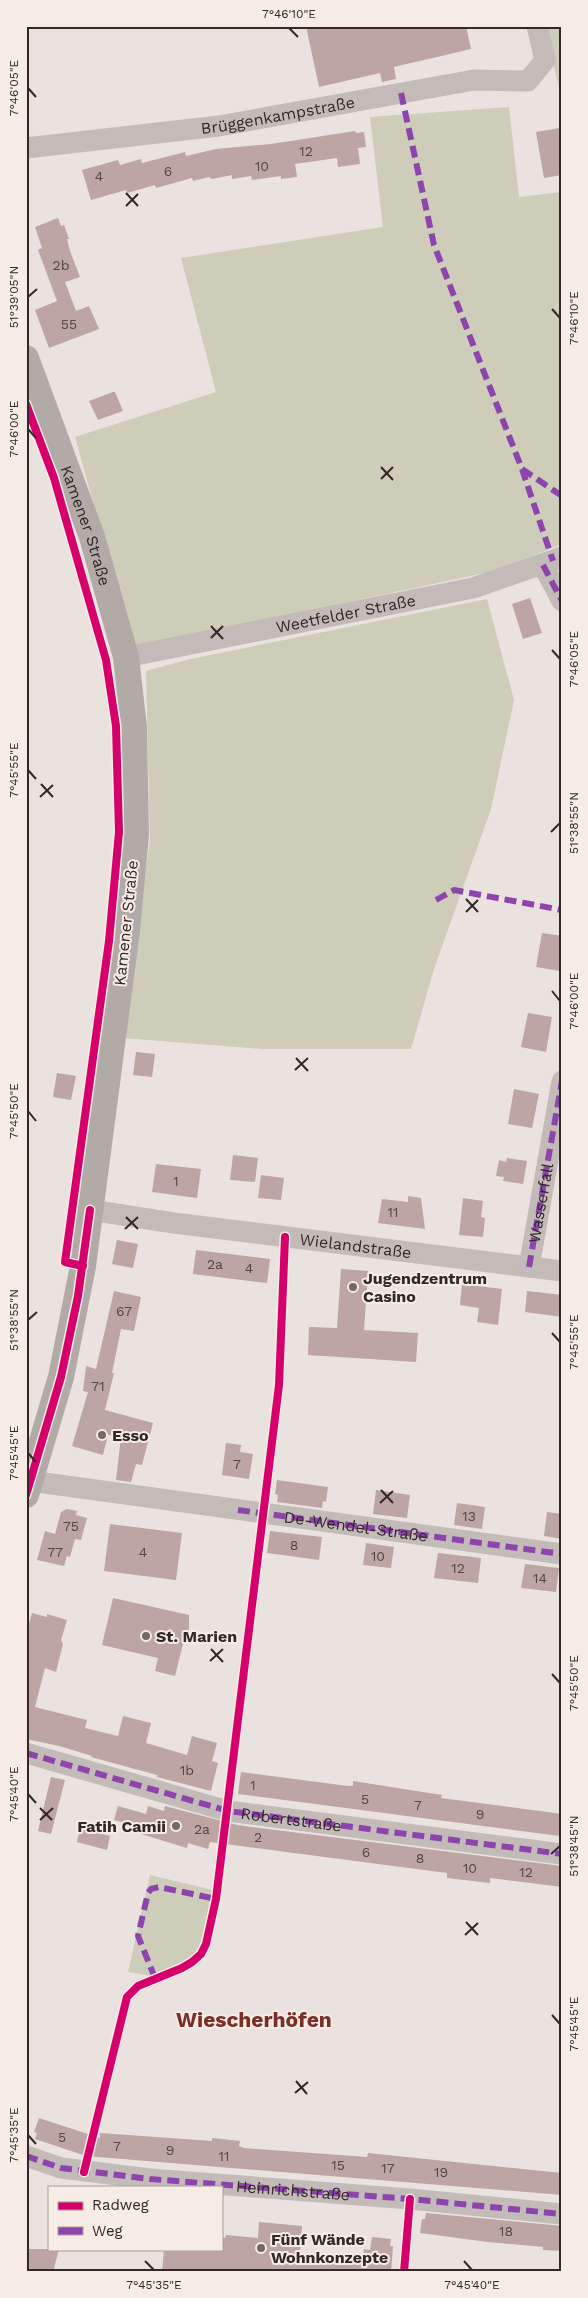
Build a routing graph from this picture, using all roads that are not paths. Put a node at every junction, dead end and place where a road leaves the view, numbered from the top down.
1 (537, 26) edge
2 (26, 148) edge
3 (26, 358) edge
4 (552, 561) edge
5 (562, 601) edge
6 (126, 657) junction
7 (562, 1081) edge
8 (90, 1210) junction
9 (529, 1267) junction
10 (562, 1271) edge
11 (28, 1488) edge
12 (562, 1554) edge
13 (26, 1753) edge
14 (562, 1854) edge
15 (26, 2156) edge
16 (562, 2214) edge

1 - 2 street, Brüggenkampstraße
3 - 6 main road, Kamener Straße
4 - 5 street
4 - 6 street, Weetfelder Straße
6 - 8 main road, Kamener Straße
7 - 9 street, Wasserfall
8 - 9 street, Wielandstraße
8 - 11 main road, Kamener Straße
9 - 10 street, Wielandstraße
11 - 12 street, De-Wendel-Straße
13 - 14 street, Robertstraße
15 - 16 street, Heinrichstraße

